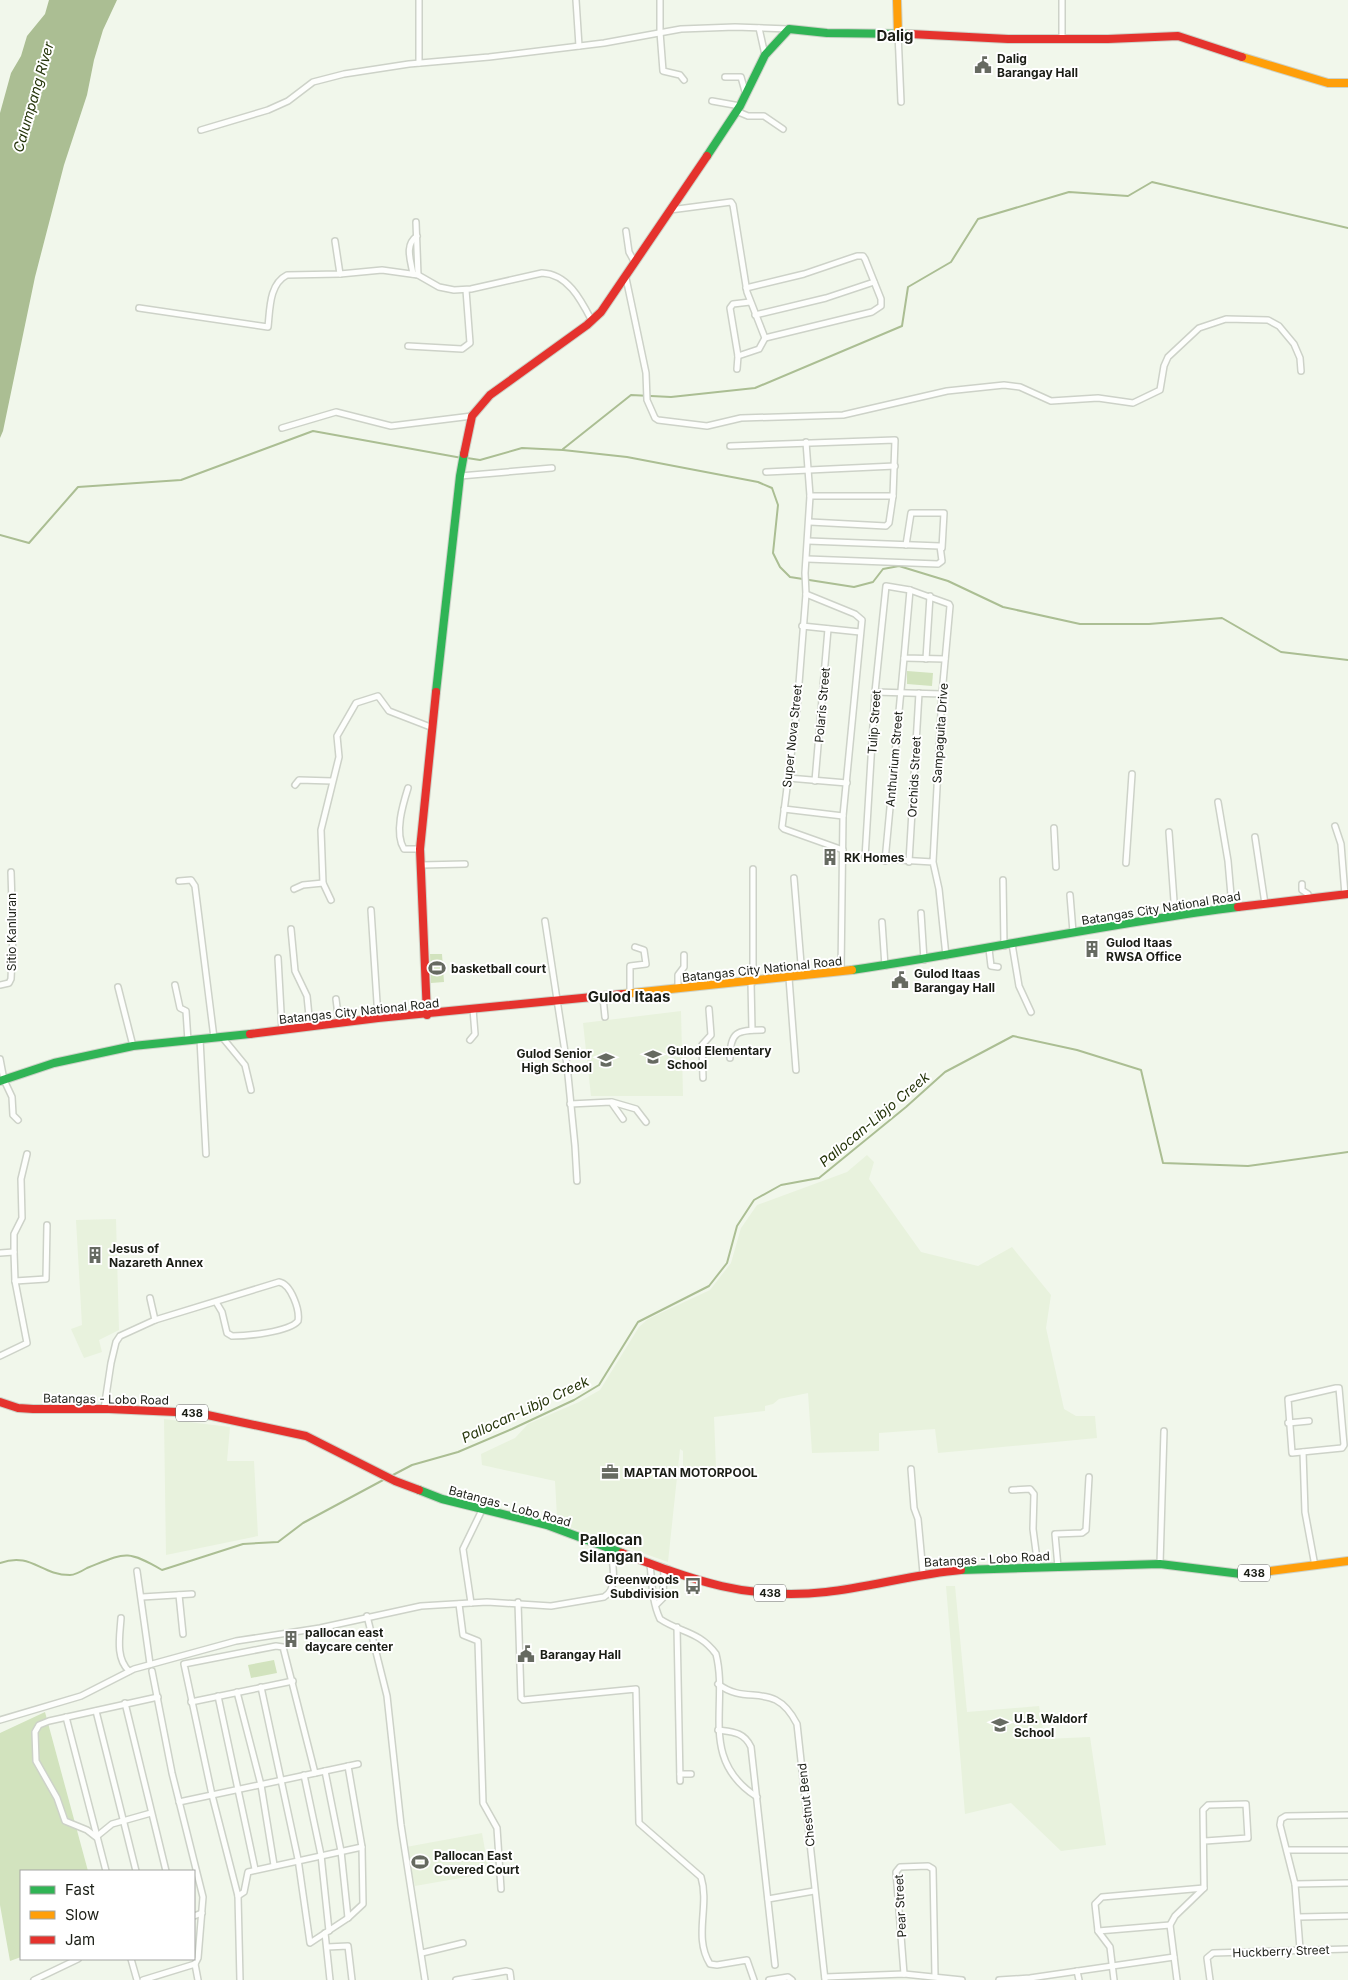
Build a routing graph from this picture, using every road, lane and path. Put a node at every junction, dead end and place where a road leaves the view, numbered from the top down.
1 (419, 0) edge
2 (576, 0) edge
3 (660, 0) edge
4 (897, 0) edge
5 (1062, 0) edge
6 (758, 28) junction
7 (789, 29) junction
8 (660, 32) junction
9 (898, 33) junction
10 (1062, 38) junction
11 (579, 46) junction
12 (764, 55) junction
13 (419, 63) junction
14 (725, 77) dead end
15 (684, 80) dead end
16 (1348, 83) edge
17 (746, 95) junction
18 (712, 101) dead end
19 (901, 102) dead end
20 (738, 109) junction
21 (201, 130) dead end
22 (783, 130) dead end
23 (670, 210) junction
24 (416, 222) dead end
25 (626, 230) dead end
26 (335, 241) dead end
27 (635, 264) junction
28 (340, 274) junction
29 (416, 274) junction
30 (626, 278) junction
31 (874, 282) junction
32 (746, 288) junction
33 (466, 290) junction
34 (750, 302) junction
35 (139, 308) dead end
36 (755, 315) junction
37 (592, 321) junction
38 (765, 338) junction
39 (408, 346) dead end
40 (738, 356) junction
41 (737, 368) dead end
42 (1301, 371) dead end
43 (472, 416) junction
44 (282, 428) dead end
45 (806, 442) junction
46 (730, 446) dead end
47 (895, 466) junction
48 (552, 468) dead end
49 (809, 469) junction
50 (766, 472) dead end
51 (460, 476) junction
52 (810, 496) junction
53 (893, 496) junction
54 (810, 522) junction
55 (808, 541) junction
56 (906, 545) junction
57 (942, 548) junction
58 (807, 559) junction
59 (910, 590) junction
60 (806, 594) junction
61 (930, 596) junction
62 (802, 626) junction
63 (828, 629) junction
64 (860, 632) junction
65 (904, 658) junction
66 (926, 659) junction
67 (945, 659) junction
68 (875, 692) junction
69 (899, 692) junction
70 (919, 693) junction
71 (942, 694) junction
72 (433, 728) junction
73 (1132, 774) dead end
74 (788, 778) junction
75 (332, 781) junction
76 (815, 781) junction
77 (847, 783) junction
78 (295, 785) dead end
79 (408, 788) dead end
80 (1218, 802) dead end
81 (784, 809) junction
82 (843, 816) junction
83 (1335, 826) dead end
84 (1054, 828) dead end
85 (1169, 832) dead end
86 (1255, 837) dead end
87 (420, 849) junction
88 (843, 850) junction
89 (885, 861) junction
90 (909, 862) junction
91 (933, 862) junction
92 (1126, 863) dead end
93 (465, 864) dead end
94 (421, 866) junction
95 (1056, 867) dead end
96 (753, 869) dead end
97 (11, 872) dead end
98 (794, 878) dead end
99 (1003, 880) dead end
100 (179, 881) dead end
101 (323, 883) junction
102 (1302, 884) dead end
103 (294, 890) dead end
104 (1070, 895) dead end
105 (1347, 895) edge
106 (1309, 899) junction
107 (331, 900) dead end
108 (1265, 904) junction
109 (1232, 907) junction
110 (371, 910) dead end
111 (921, 913) dead end
112 (1175, 915) junction
113 (545, 921) dead end
114 (882, 922) dead end
115 (292, 929) dead end
116 (1073, 932) junction
117 (1008, 945) junction
118 (635, 947) dead end
119 (989, 948) junction
120 (684, 955) dead end
121 (946, 956) junction
122 (278, 958) dead end
123 (924, 960) junction
124 (885, 966) junction
125 (998, 967) dead end
126 (841, 972) junction
127 (802, 976) junction
128 (789, 978) junction
129 (752, 982) junction
130 (0, 985) edge
131 (175, 985) dead end
132 (118, 987) dead end
133 (678, 989) junction
134 (630, 994) junction
135 (603, 997) junction
136 (336, 999) dead end
137 (556, 1001) junction
138 (709, 1009) dead end
139 (473, 1010) junction
140 (1031, 1012) dead end
141 (427, 1014) junction
142 (605, 1017) dead end
143 (378, 1018) junction
144 (339, 1023) junction
145 (310, 1026) junction
146 (282, 1030) junction
147 (752, 1030) junction
148 (762, 1030) dead end
149 (218, 1038) junction
150 (200, 1040) junction
151 (470, 1040) dead end
152 (188, 1041) junction
153 (133, 1046) junction
154 (730, 1058) dead end
155 (0, 1059) edge
156 (796, 1070) dead end
157 (703, 1078) dead end
158 (2, 1081) edge
159 (251, 1090) dead end
160 (611, 1102) junction
161 (570, 1104) junction
162 (623, 1118) dead end
163 (18, 1120) dead end
164 (646, 1122) dead end
165 (27, 1154) dead end
166 (206, 1154) dead end
167 (576, 1181) dead end
168 (46, 1225) dead end
169 (14, 1252) junction
170 (0, 1253) edge
171 (15, 1281) junction
172 (150, 1298) dead end
173 (216, 1302) junction
174 (155, 1320) junction
175 (0, 1356) edge
176 (0, 1402) edge
177 (104, 1408) junction
178 (1309, 1421) dead end
179 (1288, 1423) junction
180 (1164, 1431) dead end
181 (1303, 1452) junction
182 (911, 1469) dead end
183 (1089, 1477) dead end
184 (1012, 1490) dead end
185 (482, 1510) junction
186 (611, 1548) junction
187 (1348, 1560) edge
188 (650, 1564) junction
189 (1160, 1564) junction
190 (1058, 1566) junction
191 (1315, 1566) junction
192 (1038, 1567) junction
193 (664, 1569) junction
194 (137, 1571) dead end
195 (924, 1573) junction
196 (192, 1594) dead end
197 (179, 1595) junction
198 (142, 1597) junction
199 (518, 1602) junction
200 (471, 1603) junction
201 (459, 1604) junction
202 (657, 1604) junction
203 (367, 1616) junction
204 (121, 1618) dead end
205 (677, 1627) junction
206 (183, 1634) dead end
207 (150, 1664) junction
208 (129, 1671) junction
209 (152, 1671) dead end
210 (293, 1681) junction
211 (718, 1684) junction
212 (261, 1687) junction
213 (237, 1692) junction
214 (218, 1696) junction
215 (158, 1697) junction
216 (191, 1702) junction
217 (125, 1704) junction
218 (96, 1712) junction
219 (66, 1717) junction
220 (0, 1720) edge
221 (718, 1730) junction
222 (358, 1764) dead end
223 (348, 1766) junction
224 (325, 1771) junction
225 (315, 1773) junction
226 (680, 1774) junction
227 (691, 1774) dead end
228 (304, 1775) junction
229 (282, 1780) junction
230 (680, 1781) dead end
231 (260, 1785) junction
232 (238, 1790) junction
233 (212, 1795) junction
234 (757, 1797) junction
235 (179, 1802) junction
236 (151, 1813) junction
237 (1348, 1815) edge
238 (124, 1819) junction
239 (96, 1837) junction
240 (1205, 1842) junction
241 (362, 1847) junction
242 (1287, 1850) junction
243 (1348, 1850) edge
244 (340, 1851) junction
245 (321, 1855) junction
246 (298, 1859) junction
247 (274, 1865) junction
248 (255, 1869) junction
249 (106, 1870) edge
250 (136, 1870) edge
251 (166, 1870) edge
252 (194, 1870) edge
253 (196, 1878) edge
254 (1295, 1884) junction
255 (1348, 1884) edge
256 (1204, 1888) junction
257 (501, 1889) dead end
258 (814, 1891) junction
259 (238, 1896) junction
260 (768, 1899) junction
261 (202, 1913) junction
262 (195, 1916) edge
263 (1348, 1916) edge
264 (1298, 1917) junction
265 (348, 1918) junction
266 (1170, 1925) junction
267 (1098, 1931) junction
268 (327, 1932) junction
269 (463, 1943) dead end
270 (327, 1947) junction
271 (1300, 1949) junction
272 (1348, 1949) edge
273 (422, 1953) junction
274 (1174, 1957) junction
275 (76, 1960) edge
276 (131, 1960) edge
277 (195, 1964) junction
278 (775, 1965) dead end
279 (1113, 1966) junction
280 (1077, 1971) junction
281 (904, 1974) junction
282 (935, 1976) junction
283 (865, 1977) edge
284 (825, 1979) edge
285 (34, 1980) edge
286 (137, 1980) edge
287 (143, 1980) edge
288 (198, 1980) edge
289 (240, 1980) edge
290 (330, 1980) edge
291 (352, 1980) edge
292 (426, 1980) edge
293 (456, 1980) edge
294 (511, 1980) edge
295 (754, 1980) edge
296 (769, 1980) edge
297 (792, 1980) edge
298 (962, 1980) edge
299 (999, 1980) edge
300 (1079, 1980) edge
301 (1114, 1980) edge
302 (1177, 1980) edge
303 (1210, 1980) edge

1 - 13 street
2 - 11 street
3 - 8 street
4 - 9 street
5 - 10 street
6 - 7 street
6 - 8 street
6 - 12 street
7 - 9 street
7 - 12 street
8 - 11 street
8 - 15 street
9 - 10 street
9 - 19 street
10 - 16 street
11 - 13 street
12 - 17 street
13 - 21 street
14 - 17 street
17 - 20 street
18 - 20 street
20 - 22 street
20 - 23 street
23 - 27 street
23 - 32 street
24 - 29 street
25 - 27 street
26 - 28 street
27 - 30 street
28 - 29 street
28 - 35 street
29 - 33 street
30 - 37 street
30 - 42 street
31 - 32 street
31 - 36 street
31 - 38 street
32 - 34 street
33 - 37 street
33 - 39 street
34 - 36 street
34 - 40 street
36 - 38 street
37 - 43 street
38 - 40 street
40 - 41 street
43 - 44 street
43 - 51 street
45 - 46 street
45 - 47 street
45 - 49 street, Super Nova Street
47 - 49 street
47 - 53 street
48 - 51 street
49 - 50 street
49 - 52 street, Super Nova Street
51 - 72 street
52 - 53 street
52 - 54 street, Super Nova Street
53 - 54 street
54 - 55 street, Super Nova Street
55 - 56 street
55 - 58 street, Super Nova Street
56 - 57 street
56 - 57 street
57 - 58 street
58 - 60 street, Super Nova Street
59 - 61 street
59 - 65 street, Anthurium Street
59 - 68 street, Tulip Street
60 - 62 street, Super Nova Street
60 - 64 street
61 - 66 street
61 - 67 street, Sampaguita Drive
62 - 63 street
62 - 74 street, Super Nova Street
63 - 64 street
63 - 76 street, Polaris Street
64 - 77 street
65 - 66 street
65 - 69 street, Anthurium Street
66 - 67 street
67 - 71 street, Sampaguita Drive
68 - 69 street
68 - 89 street, Tulip Street
69 - 70 street
69 - 89 street, Anthurium Street
70 - 71 street
70 - 90 street, Orchids Street
71 - 91 street, Sampaguita Drive
72 - 75 street
72 - 87 street
73 - 92 street
74 - 76 street
74 - 81 street, Super Nova Street
75 - 78 street
75 - 101 street
76 - 77 street
77 - 82 street
79 - 87 street
80 - 109 street
81 - 82 street
81 - 88 street, Super Nova Street
82 - 88 street
83 - 105 street
84 - 95 street
85 - 112 street
86 - 108 street
87 - 94 street
88 - 126 street
89 - 90 street
90 - 91 street
91 - 121 street, Sampaguita Drive
93 - 94 street
94 - 141 street
96 - 129 street
97 - 130 street, Sitio Kanluran
98 - 127 street
99 - 117 street
100 - 149 street
101 - 103 street
101 - 107 street
102 - 106 street
104 - 116 street
105 - 106 street, Batangas City National Road
106 - 108 street, Batangas City National Road
108 - 109 street, Batangas City National Road
109 - 112 street, Batangas City National Road
110 - 143 street
111 - 123 street
112 - 116 street, Batangas City National Road
113 - 137 street
114 - 124 street
115 - 145 street
116 - 117 street, Batangas City National Road
117 - 119 street, Batangas City National Road
117 - 140 street
118 - 134 street
119 - 121 street, Batangas City National Road
119 - 125 street
120 - 133 street
121 - 123 street, Batangas City National Road
122 - 146 street
123 - 124 street, Batangas City National Road
124 - 126 street, Batangas City National Road
126 - 127 street, Batangas City National Road
127 - 128 street, Batangas City National Road
128 - 129 street, Batangas City National Road
128 - 156 street
129 - 133 street, Batangas City National Road
129 - 147 street
131 - 152 street
132 - 153 street
133 - 134 street, Batangas City National Road
134 - 135 street, Batangas City National Road
135 - 137 street, Batangas City National Road
135 - 142 street
136 - 144 street
137 - 139 street, Batangas City National Road
137 - 161 street
138 - 157 street
139 - 141 street, Batangas City National Road
139 - 151 street
141 - 143 street, Batangas City National Road
143 - 144 street, Batangas City National Road
144 - 145 street, Batangas City National Road
145 - 146 street, Batangas City National Road
146 - 149 street, Batangas City National Road
147 - 148 street
147 - 154 street
149 - 150 street, Batangas City National Road
149 - 159 street
150 - 152 street, Batangas City National Road
150 - 166 street
152 - 153 street, Batangas City National Road
153 - 158 street, Batangas City National Road
155 - 158 street
158 - 163 street
160 - 161 street
160 - 162 street
160 - 164 street
161 - 167 street
165 - 169 street
168 - 171 street
169 - 170 street
169 - 171 street
171 - 175 street
172 - 174 street
173 - 173 street
173 - 174 street
174 - 177 street
176 - 177 street, Batangas - Lobo Road / 438
177 - 185 street, Batangas - Lobo Road / 438
178 - 179 street
179 - 181 street
179 - 181 street
180 - 189 street
181 - 191 street
182 - 195 street
183 - 190 street
184 - 192 street
185 - 186 street, Batangas - Lobo Road / 438
185 - 200 street
186 - 188 street, Batangas - Lobo Road / 438
186 - 199 street
187 - 191 street, Batangas - Lobo Road / 438
188 - 193 street, Batangas - Lobo Road / 438
188 - 202 street
189 - 190 street, Batangas - Lobo Road / 438
189 - 191 street, Batangas - Lobo Road / 438
190 - 192 street, Batangas - Lobo Road / 438
192 - 195 street, Batangas - Lobo Road / 438
193 - 195 street, Batangas - Lobo Road / 438
193 - 202 street
194 - 198 street
196 - 197 street
197 - 198 street
197 - 206 street
198 - 207 street
199 - 200 street
199 - 295 street
200 - 201 street
201 - 203 street
201 - 257 street
202 - 205 street
203 - 207 street
203 - 273 street
204 - 208 street
205 - 211 street
205 - 226 street
207 - 208 street
208 - 220 street
209 - 215 street
210 - 212 street
210 - 216 street
210 - 225 street
211 - 221 street
211 - 258 street, Chestnut Bend
212 - 213 street
212 - 229 street
213 - 214 street
213 - 231 street
214 - 216 street
214 - 232 street
215 - 217 street
215 - 235 street
216 - 233 street
217 - 218 street
217 - 236 street
218 - 219 street
218 - 238 street
219 - 239 street
219 - 239 street
221 - 234 street
221 - 234 street
222 - 223 street
223 - 224 street
223 - 241 street
224 - 225 street
224 - 244 street
225 - 228 street
226 - 227 street
226 - 230 street
228 - 229 street
228 - 245 street
229 - 231 street
229 - 246 street
231 - 232 street
231 - 247 street
232 - 233 street
232 - 248 street
233 - 235 street
233 - 259 street
234 - 260 street
235 - 252 street
236 - 238 street
236 - 251 street
237 - 242 street
238 - 239 street
238 - 250 street
239 - 249 street
240 - 240 street
240 - 256 street
241 - 244 street
241 - 265 street
242 - 243 street
242 - 254 street
244 - 245 street
244 - 265 street
245 - 246 street
245 - 268 street
246 - 247 street
246 - 268 street
247 - 248 street
248 - 259 street
253 - 261 street
254 - 255 street
254 - 264 street
256 - 266 street
256 - 267 street
258 - 260 street
258 - 284 street, Chestnut Bend
259 - 289 street
260 - 278 street
261 - 262 street
261 - 277 street
263 - 264 street
264 - 271 street
265 - 268 street
266 - 267 street
266 - 274 street
267 - 279 street
268 - 270 street
269 - 273 street
270 - 290 street
270 - 291 street
271 - 272 street, Huckberry Street
271 - 303 street, Huckberry Street
273 - 292 street
274 - 279 street
274 - 302 street
275 - 285 street
276 - 286 street
277 - 287 street
277 - 288 street
279 - 280 street
279 - 301 street
280 - 299 street
280 - 300 street
281 - 282 street
281 - 282 street, Pear Street
281 - 283 street
282 - 298 street
283 - 284 street
293 - 294 street
296 - 297 street

